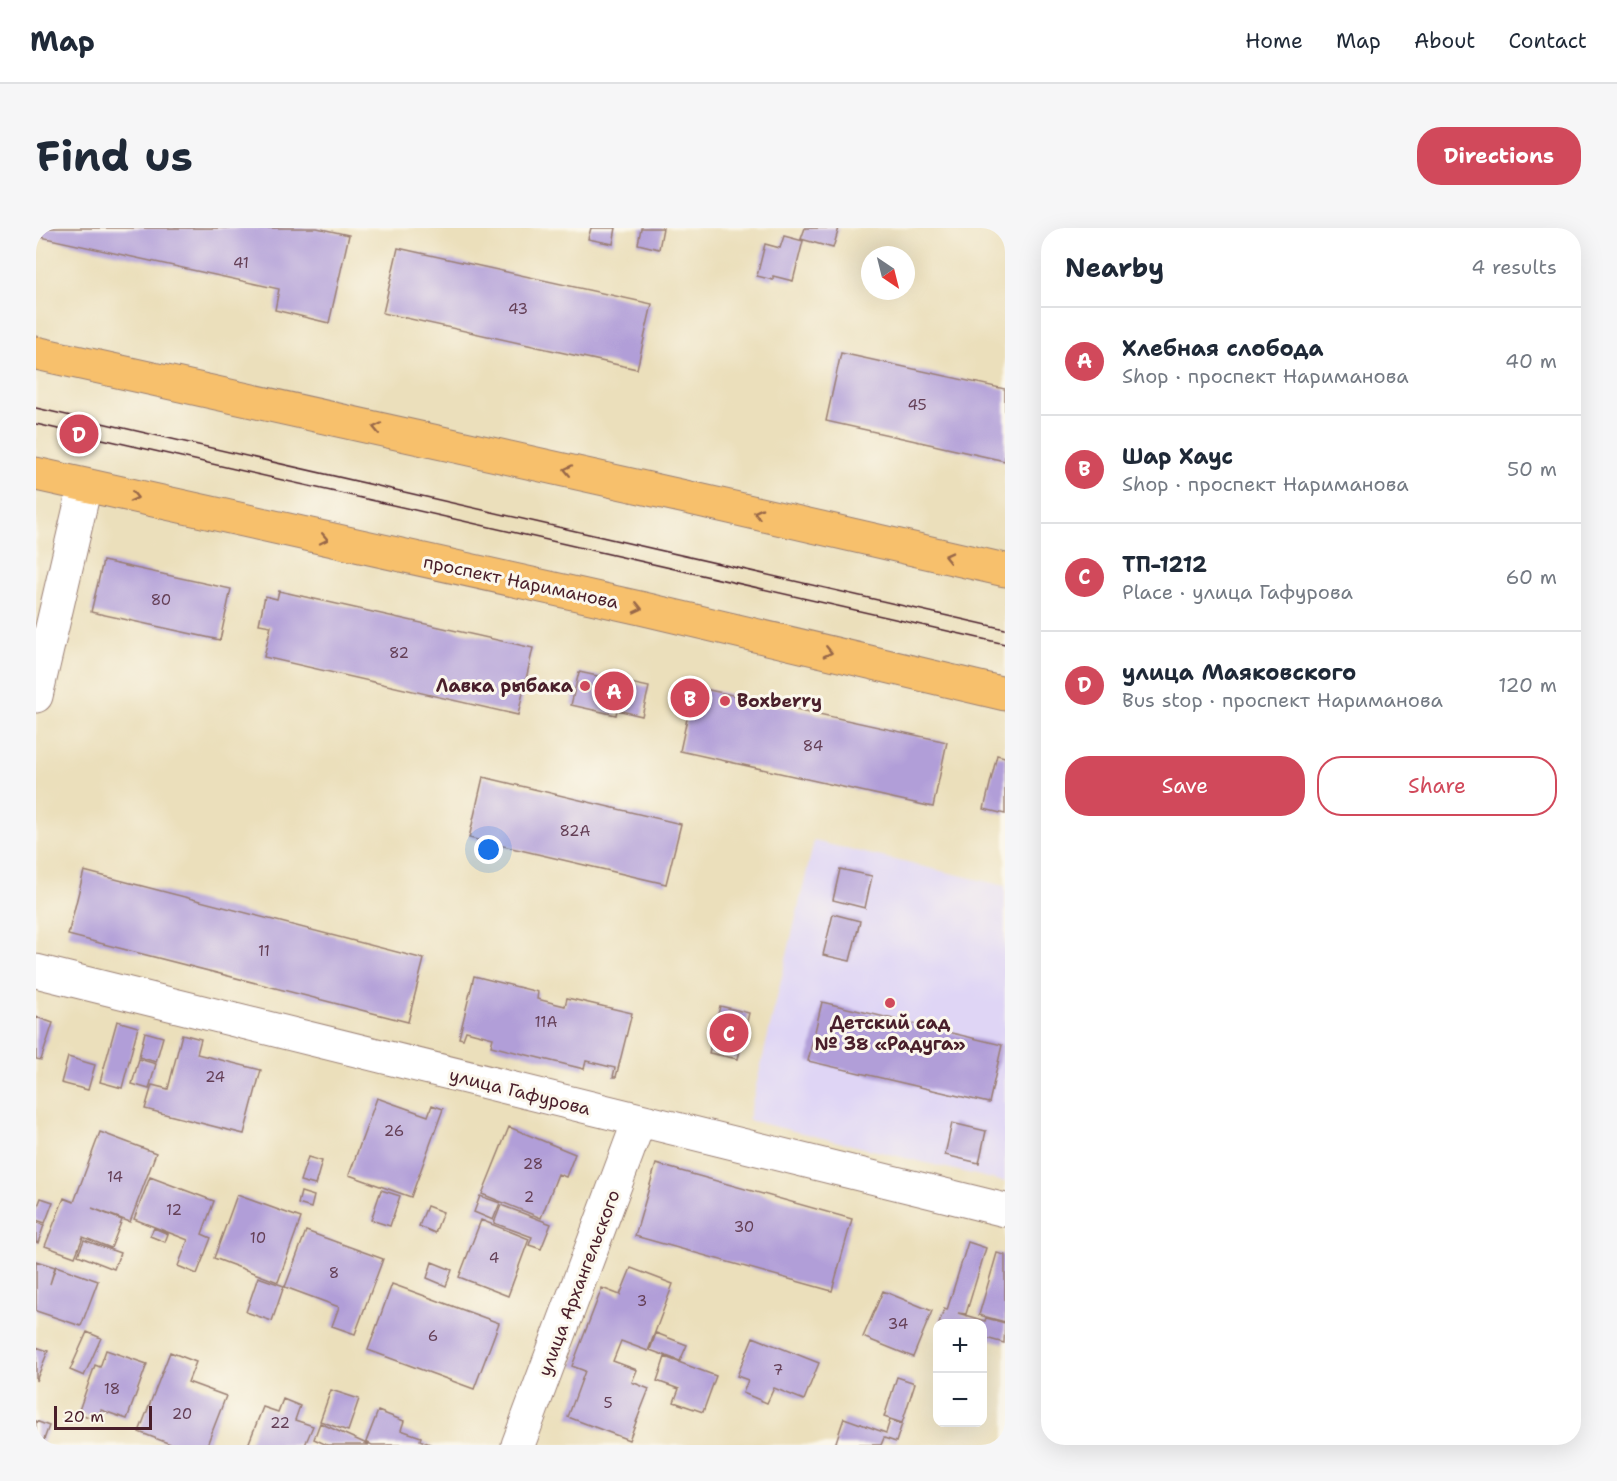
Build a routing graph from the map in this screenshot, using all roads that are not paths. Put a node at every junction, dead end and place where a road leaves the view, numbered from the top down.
1 (36, 353) edge
2 (36, 474) edge
3 (85, 486) junction
4 (1005, 570) edge
5 (1005, 694) edge
6 (36, 696) edge
7 (36, 971) edge
8 (639, 1121) junction
9 (1005, 1210) edge
10 (518, 1445) edge

4 -> 1 main road
2 - 3 main road, проспект Нариманова
3 -> 5 main road, проспект Нариманова
3 - 6 street
7 - 8 street, улица Гафурова
8 - 9 street, улица Гафурова
8 - 10 street, улица Архангельского

